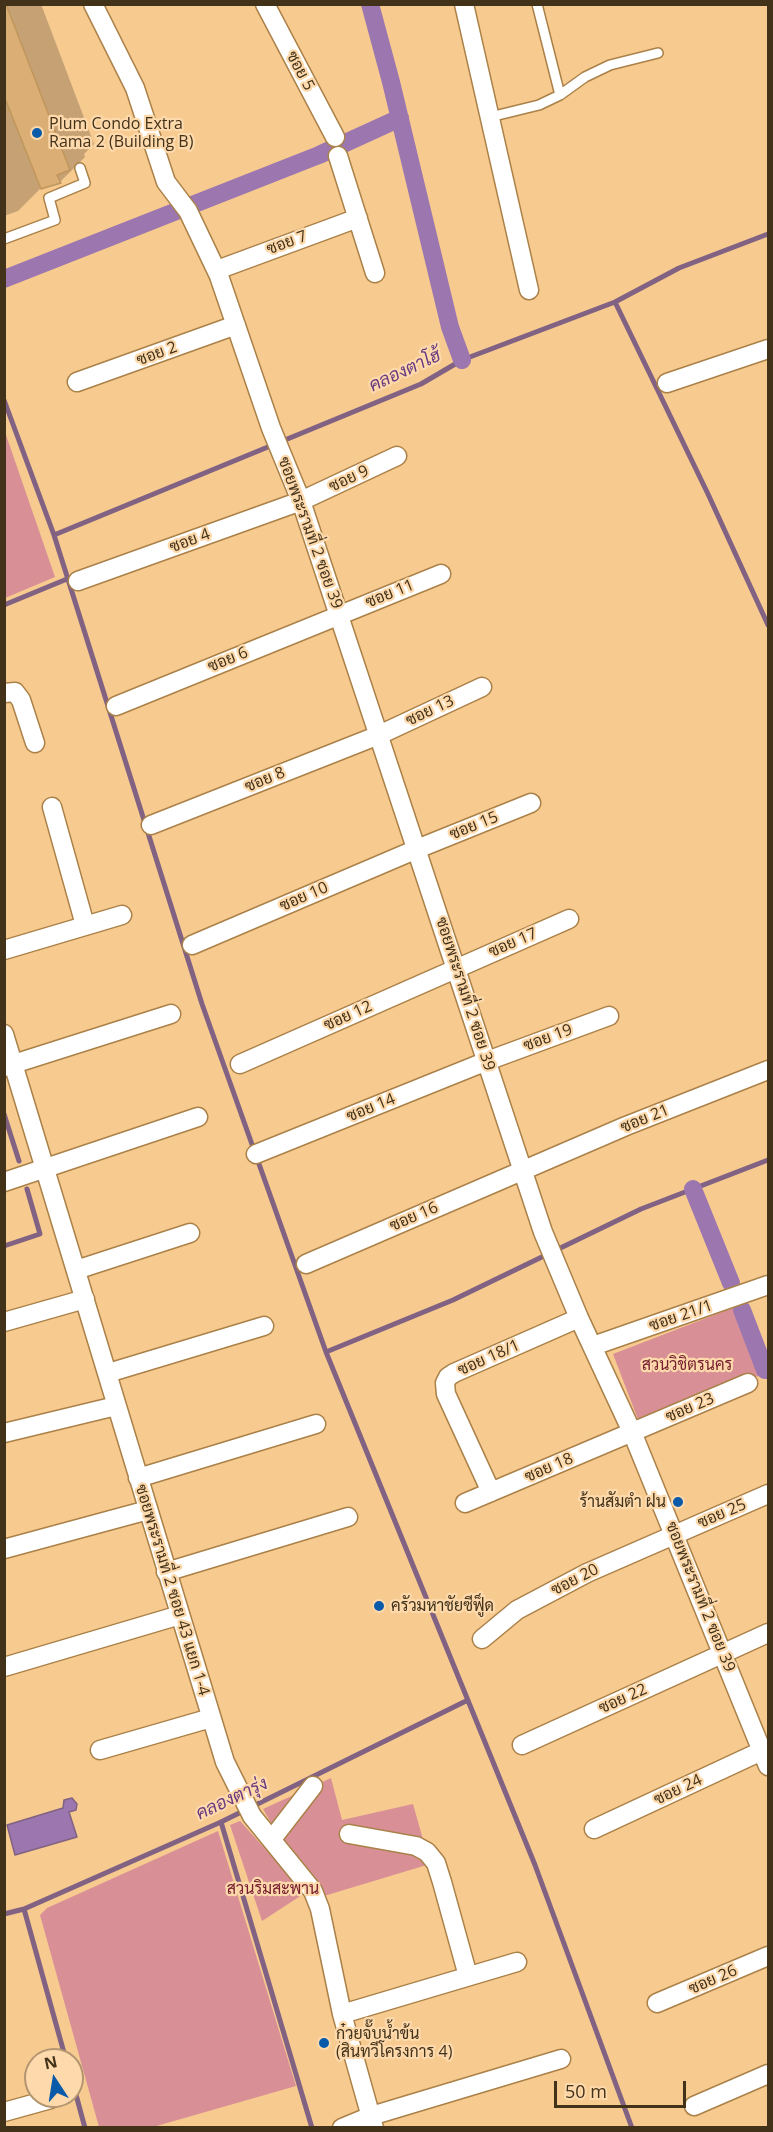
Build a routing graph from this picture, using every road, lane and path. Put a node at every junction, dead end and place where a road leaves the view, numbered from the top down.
1 (93, 4) edge
2 (265, 4) edge
3 (464, 4) edge
4 (537, 4) edge
5 (658, 53) dead end
6 (560, 95) junction
7 (490, 117) junction
8 (335, 137) dead end
9 (338, 156) dead end
10 (80, 168) dead end
11 (358, 218) junction
12 (4, 239) edge
13 (217, 270) junction
14 (375, 273) dead end
15 (529, 290) dead end
16 (236, 325) junction
17 (768, 349) edge
18 (77, 382) dead end
19 (667, 383) dead end
20 (397, 456) dead end
21 (302, 501) junction
22 (441, 574) dead end
23 (78, 581) dead end
24 (339, 614) junction
25 (482, 687) dead end
26 (4, 693) edge
27 (116, 706) dead end
28 (379, 735) junction
29 (35, 743) dead end
30 (531, 803) dead end
31 (52, 807) dead end
32 (151, 825) dead end
33 (417, 849) junction
34 (122, 915) dead end
35 (569, 920) dead end
36 (85, 925) junction
37 (192, 945) dead end
38 (4, 950) edge
39 (456, 968) junction
40 (171, 1014) dead end
41 (609, 1016) dead end
42 (4, 1034) edge
43 (487, 1061) junction
44 (240, 1064) dead end
45 (9, 1065) edge
46 (768, 1070) edge
47 (198, 1117) dead end
48 (256, 1154) dead end
49 (45, 1167) junction
50 (522, 1171) junction
51 (4, 1182) edge
52 (190, 1233) dead end
53 (306, 1264) dead end
54 (76, 1270) junction
55 (768, 1285) edge
56 (85, 1299) junction
57 (579, 1318) junction
58 (4, 1322) edge
59 (264, 1326) dead end
60 (593, 1346) junction
61 (108, 1373) junction
62 (748, 1383) dead end
63 (116, 1406) junction
64 (316, 1424) dead end
65 (632, 1432) junction
66 (4, 1433) edge
67 (138, 1478) junction
68 (491, 1492) junction
69 (768, 1494) edge
70 (465, 1503) dead end
71 (148, 1510) junction
72 (348, 1517) dead end
73 (675, 1534) junction
74 (4, 1549) edge
75 (166, 1572) junction
76 (180, 1615) junction
77 (768, 1633) edge
78 (482, 1639) dead end
79 (723, 1653) junction
80 (4, 1667) edge
81 (211, 1718) junction
82 (522, 1744) dead end
83 (100, 1750) dead end
84 (766, 1755) edge
85 (313, 1786) dead end
86 (594, 1829) dead end
87 (349, 1834) dead end
88 (272, 1839) junction
89 (768, 1956) edge
90 (517, 1962) dead end
91 (468, 1976) junction
92 (657, 2003) dead end
93 (342, 2014) junction
94 (561, 2059) dead end
95 (768, 2074) edge
96 (24, 2106) edge
97 (694, 2106) dead end
98 (4, 2112) edge
99 (372, 2122) edge
100 (342, 2127) edge

1 - 13 street, ซอยพระรามที่ 2 ซอย 39
2 - 8 street, ซอย 5
3 - 7 street
4 - 6 lane
5 - 6 lane
6 - 7 lane
7 - 15 street
9 - 11 street
10 - 12 lane
11 - 13 street, ซอย 7
11 - 14 street
13 - 16 street, ซอยพระรามที่ 2 ซอย 39
16 - 18 street, ซอย 2
16 - 21 street, ซอยพระรามที่ 2 ซอย 39
17 - 19 street
20 - 21 street, ซอย 9
21 - 23 street, ซอย 4
21 - 24 street, ซอยพระรามที่ 2 ซอย 39
22 - 24 street, ซอย 11
24 - 27 street, ซอย 6
24 - 28 street, ซอยพระรามที่ 2 ซอย 39
25 - 28 street, ซอย 13
26 - 29 street
28 - 32 street, ซอย 8
28 - 33 street, ซอยพระรามที่ 2 ซอย 39
30 - 33 street, ซอย 15
31 - 36 street
33 - 37 street, ซอย 10
33 - 39 street, ซอยพระรามที่ 2 ซอย 39
34 - 36 street
35 - 39 street, ซอย 17
36 - 38 street
39 - 43 street, ซอยพระรามที่ 2 ซอย 39
39 - 44 street, ซอย 12
40 - 45 street
41 - 43 street, ซอย 19
42 - 45 street, ซอยพระรามที่ 2 ซอย 43 แยก 1-4
43 - 48 street, ซอย 14
43 - 50 street, ซอยพระรามที่ 2 ซอย 39
45 - 49 street, ซอยพระรามที่ 2 ซอย 43 แยก 1-4
46 - 50 street, ซอย 21
47 - 49 street
49 - 51 street
49 - 54 street, ซอยพระรามที่ 2 ซอย 43 แยก 1-4
50 - 53 street, ซอย 16
50 - 57 street, ซอยพระรามที่ 2 ซอย 39
52 - 54 street
54 - 56 street, ซอยพระรามที่ 2 ซอย 43 แยก 1-4
55 - 60 street, ซอย 21/1
56 - 58 street
56 - 61 street, ซอยพระรามที่ 2 ซอย 43 แยก 1-4
57 - 60 street, ซอยพระรามที่ 2 ซอย 39
57 - 68 street, ซอย 18/1
59 - 61 street
60 - 65 street, ซอยพระรามที่ 2 ซอย 39
61 - 63 street, ซอยพระรามที่ 2 ซอย 43 แยก 1-4
62 - 65 street, ซอย 23
63 - 66 street
63 - 67 street, ซอยพระรามที่ 2 ซอย 43 แยก 1-4
64 - 67 street
65 - 68 street, ซอย 18
65 - 73 street, ซอยพระรามที่ 2 ซอย 39
67 - 71 street, ซอยพระรามที่ 2 ซอย 43 แยก 1-4
68 - 70 street, ซอย 18
69 - 73 street, ซอย 25
71 - 74 street
71 - 75 street, ซอยพระรามที่ 2 ซอย 43 แยก 1-4
72 - 75 street
73 - 78 street, ซอย 20
73 - 79 street, ซอยพระรามที่ 2 ซอย 39
75 - 76 street, ซอยพระรามที่ 2 ซอย 43 แยก 1-4
76 - 80 street
76 - 81 street, ซอยพระรามที่ 2 ซอย 43 แยก 1-4
77 - 79 street, ซอย 22
79 - 82 street, ซอย 22
79 - 84 street, ซอยพระรามที่ 2 ซอย 39
81 - 83 street
81 - 88 street, ซอยพระรามที่ 2 ซอย 43 แยก 1-4
84 - 86 street, ซอย 24
85 - 88 street
87 - 91 street
88 - 93 street, ซอยพระรามที่ 2 ซอย 43 แยก 1-4
89 - 92 street, ซอย 26
90 - 91 street
91 - 93 street
93 - 99 street, ซอยพระรามที่ 2 ซอย 43 แยก 1-4
94 - 99 street
95 - 97 street
96 - 98 street
99 - 100 street

